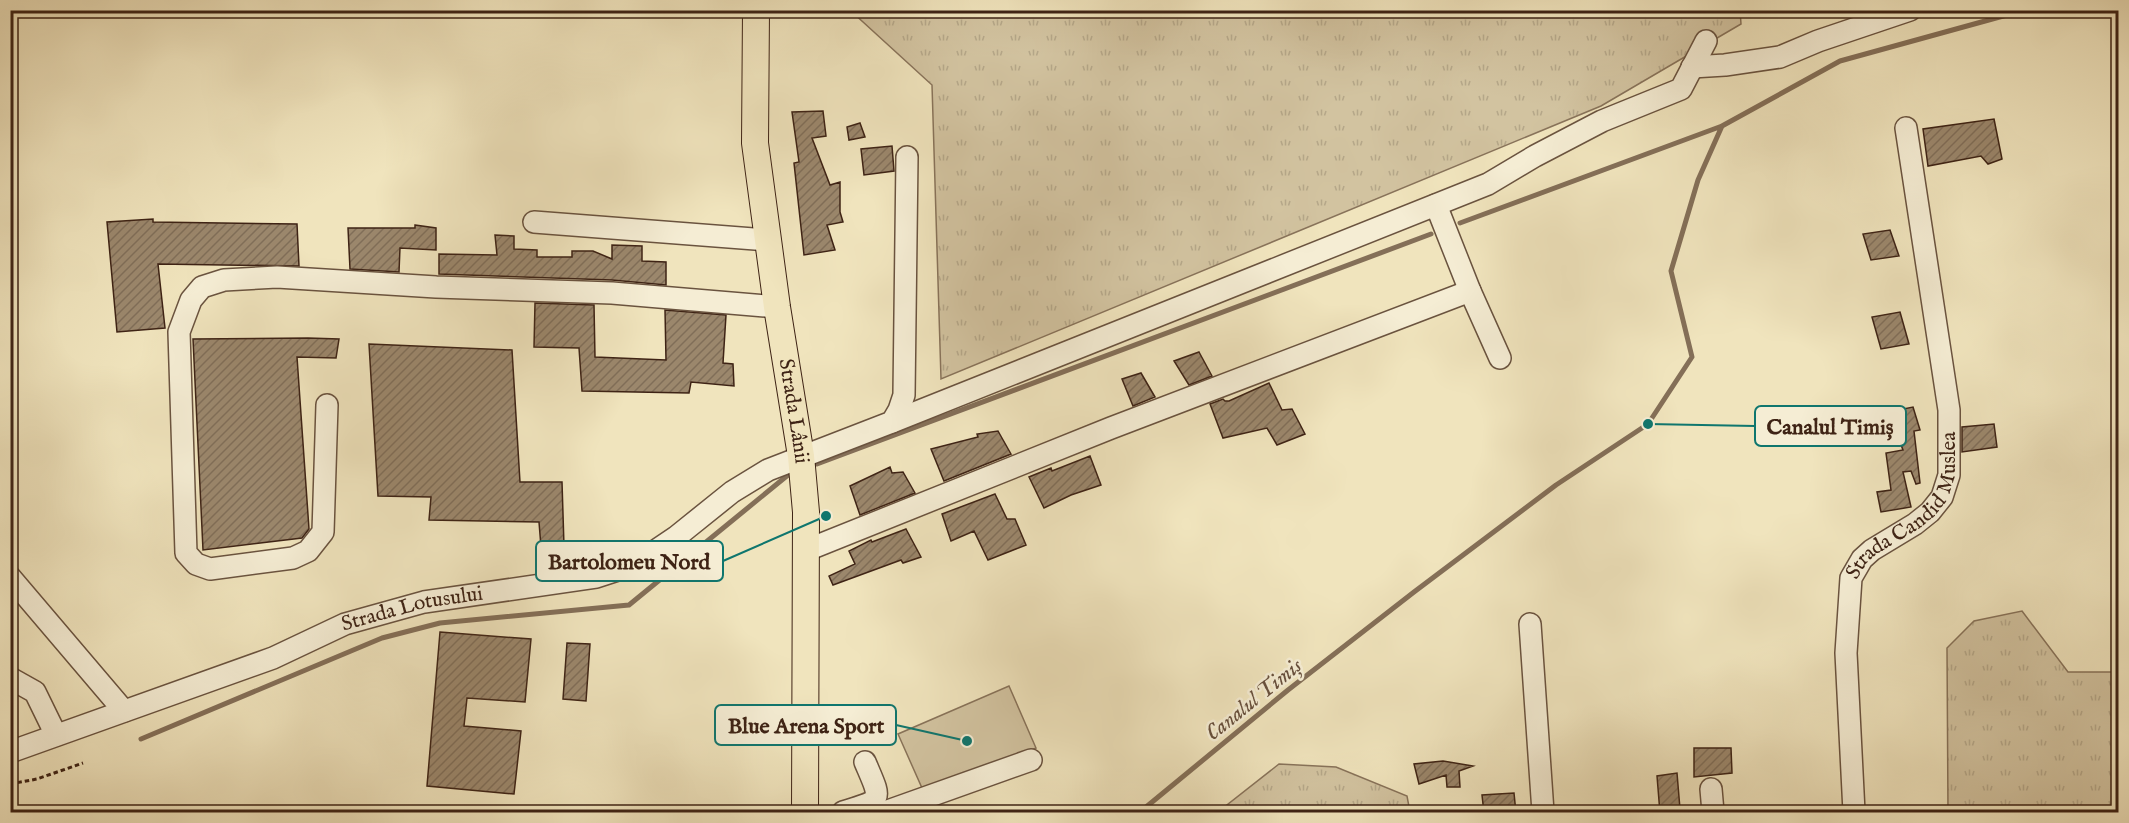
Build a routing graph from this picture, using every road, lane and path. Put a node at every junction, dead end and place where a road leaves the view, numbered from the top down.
1 (756, 10) edge
2 (1910, 10) edge
3 (1706, 41) dead end
4 (1692, 67) junction
5 (1906, 128) dead end
6 (907, 157) dead end
7 (1436, 205) junction
8 (534, 222) dead end
9 (767, 240) junction
10 (1470, 291) junction
11 (777, 307) junction
12 (1500, 358) dead end
13 (327, 405) dead end
14 (892, 422) junction
15 (801, 456) junction
16 (807, 550) junction
17 (10, 577) edge
18 (1530, 624) dead end
19 (10, 678) edge
20 (124, 711) junction
21 (56, 735) junction
22 (10, 752) edge
23 (1032, 760) dead end
24 (865, 762) dead end
25 (83, 764) dead end
26 (10, 784) edge
27 (1710, 789) dead end
28 (805, 813) edge
29 (843, 813) edge
30 (885, 813) edge
31 (1543, 813) edge
32 (1713, 813) edge
33 (1854, 813) edge

1 - 9 main road, Strada Lânii
2 - 4 street
3 - 4 street, Strada Lotusului
4 - 7 street, Strada Lotusului
5 - 33 street, Strada Candid Muslea
6 - 14 street
7 - 10 street
7 - 14 street, Strada Lotusului
8 - 9 street
9 - 11 main road, Strada Lânii
10 - 12 street
10 - 16 street
11 - 13 street
11 - 15 main road, Strada Lânii
14 - 15 street, Strada Lotusului
15 - 16 main road, Strada Lânii
15 - 20 street, Strada Lotusului
16 - 28 main road, Strada Lânii
17 - 20 street
18 - 31 street
19 - 21 street
20 - 21 street, Strada Lotusului
21 - 22 street, Strada Lotusului
23 - 30 street
24 - 29 street
25 - 26 path
27 - 32 street

